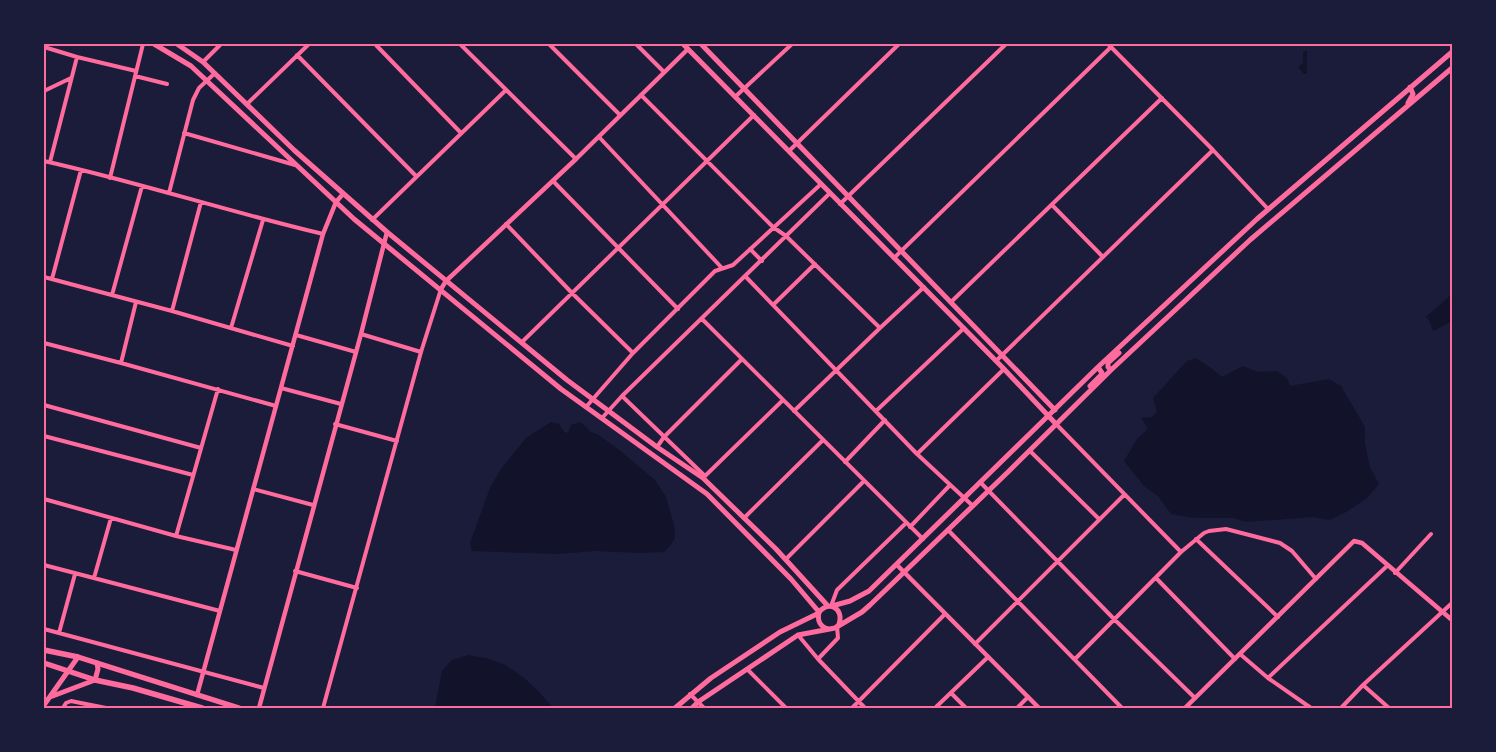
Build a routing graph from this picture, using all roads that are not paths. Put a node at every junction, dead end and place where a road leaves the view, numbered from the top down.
1 (143, 44) edge
2 (154, 44) edge
3 (176, 44) edge
4 (221, 44) edge
5 (309, 44) edge
6 (375, 44) edge
7 (460, 44) edge
8 (549, 44) edge
9 (636, 44) edge
10 (683, 44) edge
11 (701, 44) edge
12 (792, 44) edge
13 (899, 44) edge
14 (1006, 44) edge
15 (1110, 45) edge
16 (44, 47) edge
17 (688, 49) junction
18 (1452, 52) edge
19 (297, 55) junction
20 (76, 57) junction
21 (203, 62) junction
22 (1452, 68) edge
23 (664, 72) junction
24 (136, 73) junction
25 (215, 73) junction
26 (70, 78) junction
27 (206, 81) junction
28 (167, 84) dead end
29 (1410, 87) junction
30 (506, 90) junction
31 (744, 90) junction
32 (44, 91) edge
33 (641, 95) junction
34 (736, 96) junction
35 (1162, 98) junction
36 (247, 104) junction
37 (754, 115) junction
38 (620, 116) junction
39 (1394, 118) junction
40 (184, 133) junction
41 (461, 133) junction
42 (598, 137) junction
43 (797, 143) junction
44 (1213, 150) junction
45 (789, 151) junction
46 (576, 159) junction
47 (44, 161) edge
48 (50, 162) junction
49 (708, 162) junction
50 (295, 165) junction
51 (81, 170) junction
52 (416, 176) junction
53 (110, 178) junction
54 (553, 181) junction
55 (820, 184) junction
56 (142, 186) junction
57 (169, 193) junction
58 (830, 193) junction
59 (343, 194) junction
60 (848, 196) junction
61 (201, 202) junction
62 (336, 202) junction
63 (840, 204) junction
64 (1052, 205) junction
65 (663, 206) junction
66 (1268, 209) junction
67 (1257, 219) junction
68 (263, 220) junction
69 (372, 220) junction
70 (506, 224) junction
71 (773, 227) junction
72 (1264, 227) junction
73 (387, 232) junction
74 (323, 234) junction
75 (786, 236) junction
76 (384, 244) junction
77 (618, 248) junction
78 (750, 248) junction
79 (901, 252) junction
80 (1103, 257) junction
81 (894, 258) junction
82 (762, 261) junction
83 (815, 264) junction
84 (722, 268) junction
85 (44, 277) edge
86 (746, 277) junction
87 (52, 279) junction
88 (446, 281) junction
89 (924, 287) junction
90 (441, 289) junction
91 (572, 293) junction
92 (112, 295) junction
93 (136, 302) junction
94 (951, 302) junction
95 (773, 305) junction
96 (678, 309) junction
97 (172, 311) junction
98 (702, 319) junction
99 (232, 328) junction
100 (880, 328) junction
101 (964, 328) junction
102 (361, 334) junction
103 (296, 336) junction
104 (1131, 337) junction
105 (522, 342) junction
106 (44, 343) edge
107 (293, 346) junction
108 (356, 352) junction
109 (421, 352) junction
110 (633, 353) junction
111 (1002, 356) junction
112 (742, 359) junction
113 (996, 361) junction
114 (121, 363) junction
115 (1098, 367) junction
116 (837, 369) junction
117 (1004, 369) junction
118 (1111, 370) junction
119 (281, 388) junction
120 (218, 389) junction
121 (1089, 392) junction
122 (622, 396) junction
123 (592, 399) junction
124 (783, 400) junction
125 (341, 404) junction
126 (44, 405) edge
127 (276, 406) junction
128 (586, 407) junction
129 (1054, 410) junction
130 (608, 411) junction
131 (876, 411) junction
132 (794, 412) junction
133 (1048, 416) junction
134 (602, 418) junction
135 (885, 420) junction
136 (336, 424) junction
137 (1056, 424) junction
138 (44, 436) edge
139 (664, 437) junction
140 (823, 440) junction
141 (397, 441) junction
142 (657, 447) junction
143 (201, 448) junction
144 (1030, 451) junction
145 (917, 454) junction
146 (845, 462) junction
147 (193, 475) junction
148 (704, 477) junction
149 (864, 481) junction
150 (980, 482) junction
151 (950, 485) junction
152 (253, 489) junction
153 (988, 491) junction
154 (1124, 495) junction
155 (963, 498) junction
156 (44, 499) edge
157 (313, 505) junction
158 (973, 506) junction
159 (111, 518) junction
160 (744, 518) junction
161 (1099, 519) junction
162 (906, 523) junction
163 (910, 527) junction
164 (948, 530) junction
165 (1431, 534) dead end
166 (176, 536) junction
167 (766, 538) junction
168 (923, 539) junction
169 (1196, 539) junction
170 (758, 546) junction
171 (236, 550) junction
172 (1181, 552) junction
173 (786, 559) junction
174 (1057, 561) junction
175 (44, 565) edge
176 (897, 565) junction
177 (1387, 566) junction
178 (295, 571) junction
179 (904, 572) junction
180 (1395, 573) junction
181 (75, 574) junction
182 (94, 578) junction
183 (1156, 578) junction
184 (1316, 579) junction
185 (357, 588) junction
186 (1017, 602) junction
187 (1452, 603) edge
188 (830, 606) junction
189 (220, 611) junction
190 (819, 613) junction
191 (1443, 613) junction
192 (945, 614) junction
193 (1278, 616) junction
194 (1115, 620) junction
195 (1452, 620) edge
196 (838, 625) junction
197 (44, 629) edge
198 (829, 629) junction
199 (59, 633) junction
200 (798, 635) junction
201 (975, 644) junction
202 (44, 650) edge
203 (1240, 654) junction
204 (78, 657) junction
205 (988, 657) junction
206 (818, 659) junction
207 (1075, 659) junction
208 (1235, 659) junction
209 (97, 663) junction
210 (44, 664) edge
211 (747, 669) junction
212 (69, 670) junction
213 (204, 670) junction
214 (1268, 678) junction
215 (95, 680) junction
216 (1363, 685) junction
217 (264, 688) junction
218 (690, 694) junction
219 (950, 694) junction
220 (197, 695) junction
221 (50, 697) junction
222 (1028, 697) junction
223 (1195, 698) junction
224 (698, 702) junction
225 (858, 702) junction
226 (44, 705) edge
227 (194, 707) edge
228 (63, 708) edge
229 (106, 708) edge
230 (202, 708) edge
231 (239, 708) edge
232 (259, 708) edge
233 (323, 708) edge
234 (675, 708) edge
235 (692, 708) edge
236 (704, 708) edge
237 (786, 708) edge
238 (852, 708) edge
239 (865, 708) edge
240 (935, 708) edge
241 (966, 708) edge
242 (1017, 708) edge
243 (1039, 708) edge
244 (1122, 708) edge
245 (1184, 708) edge
246 (1310, 708) edge
247 (1341, 708) edge
248 (1389, 708) edge

1 - 24 street
2 - 27 main road
3 - 21 main road
4 - 21 street
5 - 19 street
6 - 41 street
7 - 30 street
8 - 38 street
9 - 23 street
10 - 17 main road
11 - 31 main road
12 - 31 street
13 - 43 street
14 - 60 street
15 - 35 street
15 - 79 street
16 - 20 street
17 - 23 street
17 - 34 main road
18 - 29 main road
19 - 36 street
19 - 52 street
20 - 24 street
20 - 26 street
21 - 25 main road
22 - 39 main road
23 - 33 street
24 - 28 street
24 - 53 street
25 - 27 street
25 - 36 main road
26 - 32 street
26 - 48 street
27 - 40 street
27 - 50 main road
29 - 39 main road
29 - 66 main road
30 - 41 street
30 - 46 street
31 - 34 street
31 - 43 main road
33 - 38 street
33 - 49 street
34 - 37 main road
35 - 44 street
35 - 64 street
36 - 59 main road
37 - 45 main road
37 - 49 street
38 - 42 street
39 - 72 main road
40 - 50 street
40 - 57 street
41 - 52 street
42 - 46 street
42 - 65 street
43 - 45 street
43 - 60 main road
44 - 66 street
44 - 80 street
45 - 55 main road
46 - 54 street
47 - 48 street
48 - 51 street
49 - 65 street
49 - 71 street
50 - 62 main road
51 - 53 street
51 - 87 street
52 - 69 street
53 - 56 street
54 - 70 street
54 - 77 street
55 - 58 main road
55 - 71 street
56 - 57 street
56 - 92 street
57 - 61 street
58 - 63 main road
58 - 75 street
59 - 62 street
59 - 69 main road
60 - 63 street
60 - 79 main road
61 - 68 street
61 - 97 street
62 - 74 street
62 - 76 main road
63 - 81 main road
64 - 80 street
64 - 94 street
65 - 77 street
65 - 84 street
66 - 67 main road
67 - 72 main road
67 - 104 main road
68 - 74 street
68 - 99 street
69 - 73 main road
70 - 88 street
70 - 91 street
71 - 75 street
71 - 78 street
72 - 118 main road
73 - 76 street
73 - 88 main road
74 - 103 street
75 - 82 street
75 - 83 street
76 - 90 main road
76 - 102 street
77 - 91 street
77 - 96 street
78 - 82 street
78 - 84 street
79 - 81 street
79 - 94 main road
80 - 111 street
81 - 89 main road
82 - 86 street
83 - 95 street
83 - 100 street
84 - 96 street
85 - 87 street
86 - 95 street
86 - 98 street
87 - 92 street
88 - 90 street
88 - 105 main road
89 - 100 street
89 - 101 main road
90 - 109 street
90 - 128 main road
91 - 105 street
91 - 110 street
92 - 93 street
93 - 97 street
93 - 114 street
94 - 111 main road
95 - 116 street
96 - 110 street
97 - 99 street
98 - 112 street
98 - 122 street
99 - 107 street
100 - 116 street
101 - 113 main road
101 - 131 street
102 - 108 street
102 - 109 street
103 - 107 street
103 - 108 street
104 - 115 main road
104 - 118 main road
105 - 123 main road
106 - 114 street
107 - 119 street
108 - 125 street
109 - 141 street
110 - 123 street
111 - 113 street
111 - 129 main road
112 - 124 street
112 - 139 street
113 - 117 main road
114 - 120 street
115 - 121 main road
115 - 129 main road
116 - 131 street
116 - 132 street
117 - 133 main road
117 - 145 street
118 - 121 main road
119 - 125 street
119 - 127 street
120 - 127 street
120 - 143 street
121 - 137 main road
122 - 130 street
122 - 139 street
123 - 128 street
123 - 130 main road
124 - 132 street
124 - 148 street
125 - 136 street
126 - 143 street
127 - 152 street
128 - 134 main road
129 - 133 main road
130 - 134 street
130 - 142 main road
131 - 135 street
132 - 140 street
133 - 137 main road
133 - 150 main road
134 - 170 main road
135 - 145 street
135 - 146 street
136 - 141 street
136 - 157 street
137 - 144 main road
137 - 154 street
138 - 147 street
139 - 142 street
139 - 148 street
140 - 146 street
140 - 160 street
141 - 185 street
142 - 148 main road
143 - 147 street
144 - 153 main road
144 - 161 street
145 - 151 street
146 - 149 street
147 - 166 street
148 - 160 main road
149 - 162 street
149 - 173 street
150 - 153 street
150 - 155 main road
151 - 155 street
151 - 163 street
152 - 157 street
152 - 171 street
153 - 158 main road
153 - 174 street
154 - 161 street
154 - 172 street
155 - 158 street
155 - 168 main road
156 - 159 street
157 - 178 street
158 - 164 main road
159 - 166 street
159 - 182 street
160 - 167 main road
161 - 174 street
162 - 163 street
162 - 188 street
163 - 168 street
164 - 179 main road
164 - 186 street
165 - 180 street
166 - 171 street
167 - 170 main road
167 - 173 main road
168 - 176 main road
169 - 172 street
169 - 184 street
169 - 193 street
170 - 190 main road
171 - 189 street
172 - 183 street
173 - 188 main road
174 - 186 street
174 - 194 street
175 - 181 street
176 - 179 street
176 - 188 main road
177 - 180 street
177 - 184 street
177 - 214 street
178 - 185 street
178 - 217 street
179 - 192 street
179 - 196 main road
180 - 191 street
181 - 182 street
181 - 199 street
182 - 189 street
183 - 194 street
183 - 208 street
184 - 193 street
185 - 233 street
186 - 201 street
186 - 207 street
187 - 191 street
188 - 190 main road
188 - 196 main road
189 - 213 street
190 - 198 main road
190 - 218 main road
191 - 195 street
191 - 216 street
192 - 201 street
192 - 225 street
193 - 203 street
194 - 207 street
194 - 223 street
196 - 198 main road
196 - 206 street
197 - 199 street
198 - 200 main road
199 - 213 street
200 - 206 street
200 - 211 main road
201 - 205 street
202 - 204 main road
203 - 208 street
203 - 214 street
204 - 209 main road
204 - 212 main road
205 - 219 street
205 - 222 street
206 - 225 street
207 - 244 street
208 - 223 street
209 - 215 main road
209 - 220 main road
210 - 212 main road
211 - 224 main road
211 - 237 street
212 - 215 main road
212 - 221 main road
213 - 217 street
213 - 220 street
214 - 246 street
215 - 221 main road
215 - 227 main road
216 - 247 street
216 - 248 street
217 - 232 street
218 - 224 street
218 - 234 main road
219 - 240 street
219 - 241 street
220 - 231 main road
221 - 226 main road
222 - 242 street
222 - 243 street
223 - 245 street
224 - 235 main road
224 - 236 street
225 - 238 street
225 - 239 street
227 - 230 main road
228 - 229 street

